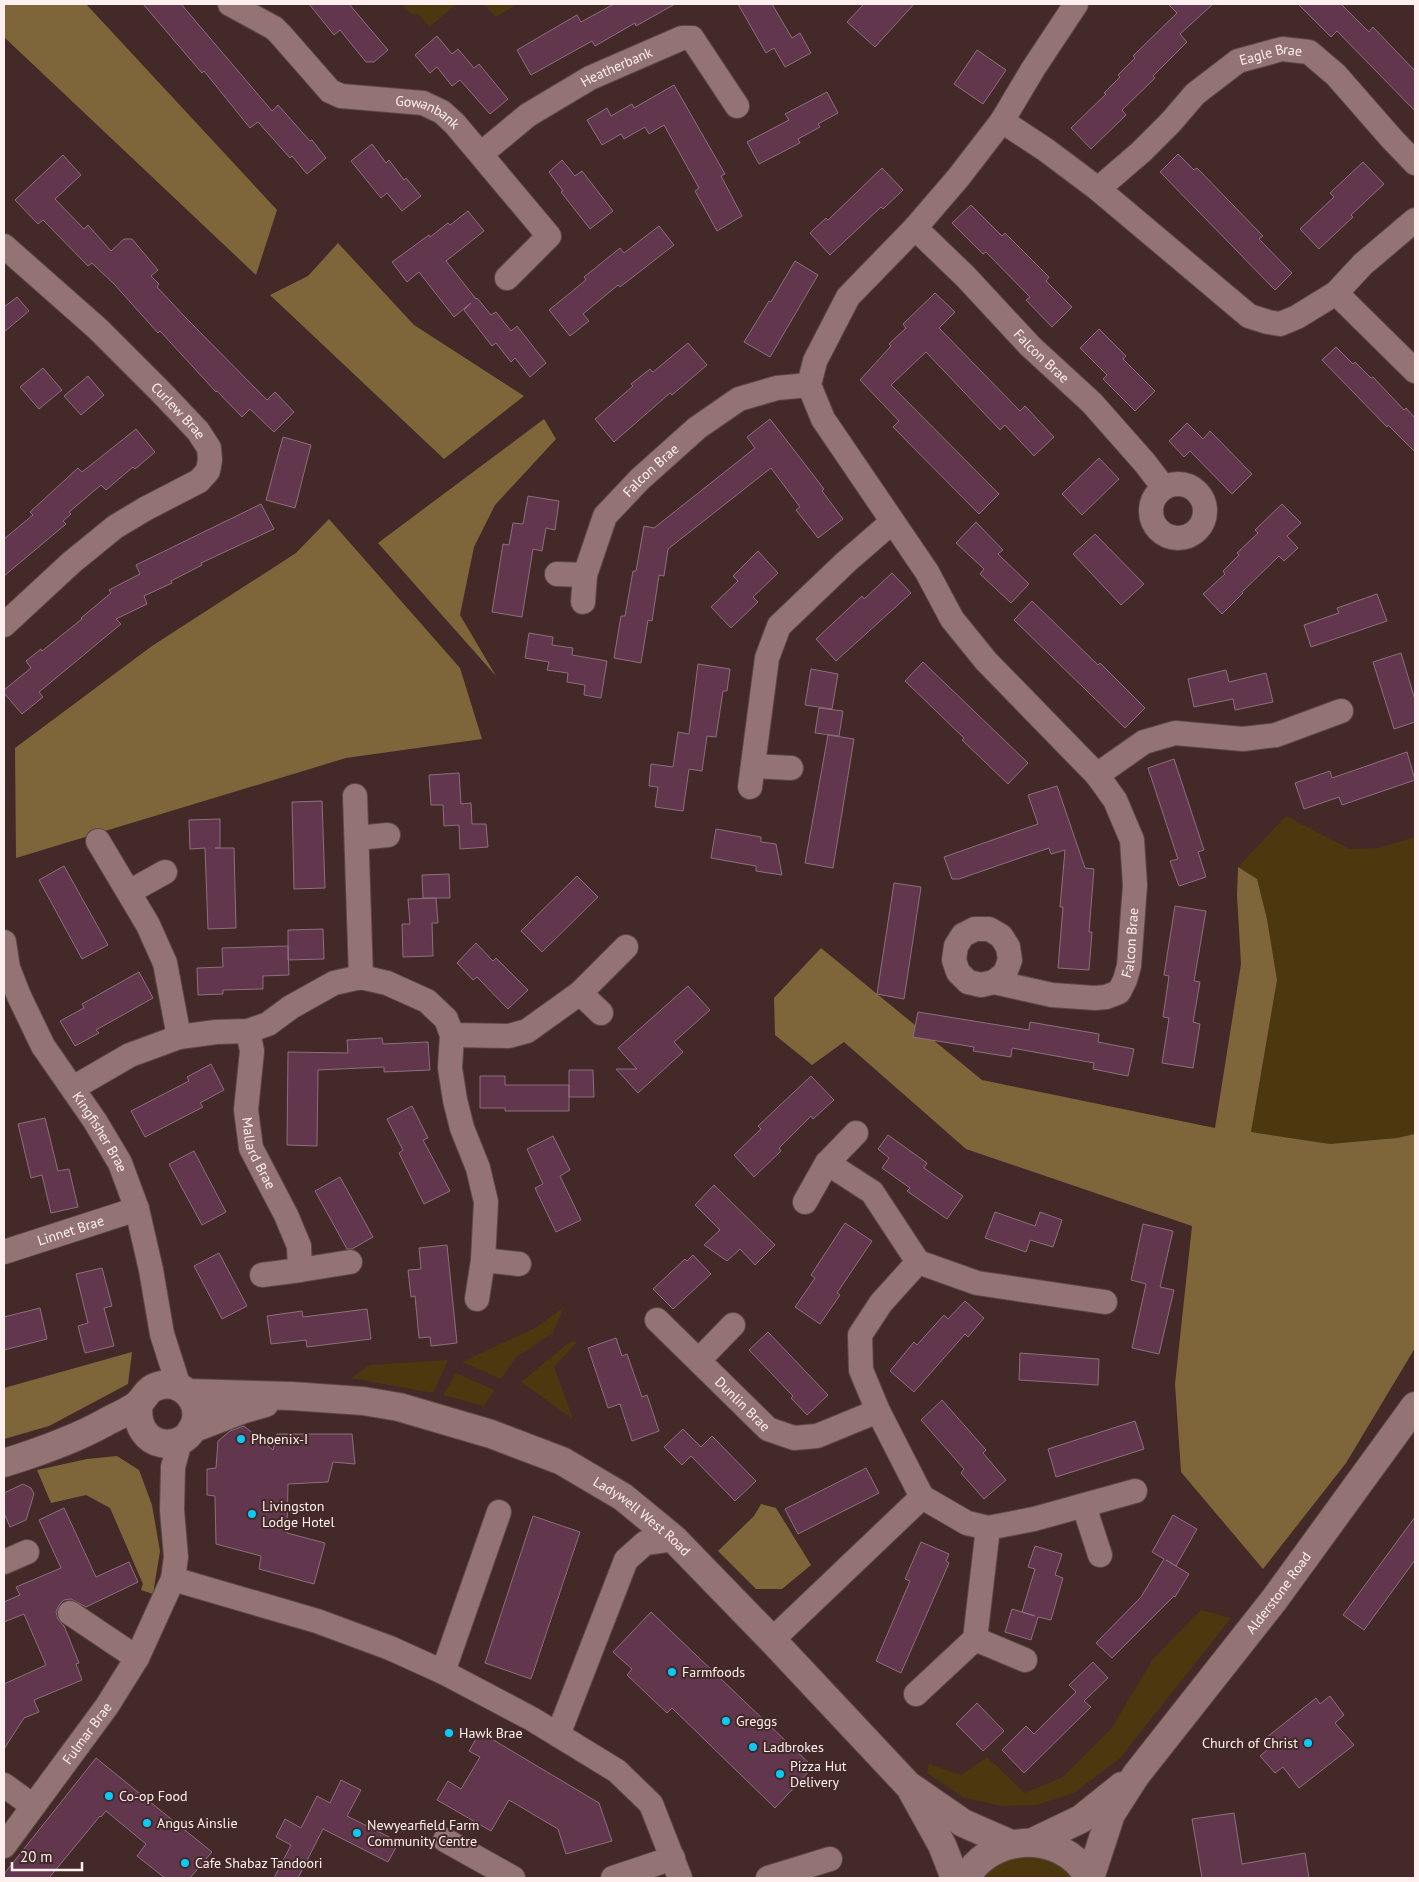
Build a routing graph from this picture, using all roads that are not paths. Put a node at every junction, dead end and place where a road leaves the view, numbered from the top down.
1 (230, 4) edge
2 (1076, 4) edge
3 (737, 106) dead end
4 (1002, 121) junction
5 (481, 154) junction
6 (1415, 162) edge
7 (1098, 189) junction
8 (1415, 220) edge
9 (915, 228) junction
10 (4, 246) edge
11 (507, 278) dead end
12 (1336, 293) junction
13 (1415, 371) edge
14 (809, 385) junction
15 (1164, 488) dead end
16 (892, 522) junction
17 (557, 574) dead end
18 (585, 575) junction
19 (583, 602) dead end
20 (4, 624) edge
21 (1341, 711) dead end
22 (791, 768) dead end
23 (1097, 775) junction
24 (355, 796) dead end
25 (388, 835) dead end
26 (357, 838) junction
27 (98, 841) dead end
28 (165, 872) dead end
29 (129, 892) junction
30 (4, 942) edge
31 (626, 948) dead end
32 (6, 968) edge
33 (361, 977) junction
34 (994, 982) dead end
35 (580, 993) junction
36 (601, 1013) dead end
37 (248, 1031) junction
38 (452, 1035) junction
39 (179, 1037) junction
40 (73, 1088) junction
41 (856, 1133) dead end
42 (827, 1163) junction
43 (805, 1202) dead end
44 (137, 1209) junction
45 (4, 1252) edge
46 (483, 1260) junction
47 (350, 1262) dead end
48 (918, 1262) junction
49 (519, 1264) dead end
50 (300, 1270) junction
51 (262, 1275) dead end
52 (477, 1299) dead end
53 (1105, 1302) dead end
54 (657, 1320) dead end
55 (733, 1325) dead end
56 (698, 1360) junction
57 (165, 1393) junction
58 (291, 1396) junction
59 (1415, 1406) edge
60 (878, 1412) junction
61 (168, 1437) junction
62 (69, 1440) junction
63 (4, 1463) edge
64 (1135, 1491) dead end
65 (922, 1497) junction
66 (1084, 1506) junction
67 (499, 1512) dead end
68 (988, 1528) junction
69 (674, 1539) junction
70 (27, 1552) dead end
71 (1100, 1555) dead end
72 (4, 1562) edge
73 (173, 1579) junction
74 (70, 1614) dead end
75 (975, 1639) junction
76 (772, 1640) junction
77 (137, 1658) junction
78 (1025, 1660) dead end
79 (443, 1672) junction
80 (916, 1694) dead end
81 (558, 1735) junction
82 (1136, 1775) junction
83 (4, 1785) edge
84 (908, 1785) junction
85 (33, 1806) junction
86 (446, 1840) dead end
87 (1022, 1843) junction
88 (4, 1846) edge
89 (830, 1859) dead end
90 (677, 1868) edge
91 (513, 1878) edge
92 (613, 1878) edge
93 (768, 1878) edge
94 (955, 1878) edge
95 (966, 1878) edge
96 (1090, 1878) edge

1 - 5 street, Gowanbank
2 - 4 street
3 - 5 street, Heatherbank
4 - 7 street
4 - 9 street
5 - 11 street, Gowanbank
6 - 7 street, Eagle Brae
7 - 12 street
8 - 12 street
9 - 14 street
9 - 15 street, Falcon Brae
10 - 20 street, Curlew Brae
12 - 13 street
14 - 16 street, Falcon Brae
14 - 18 street, Falcon Brae
16 - 22 street
16 - 23 street, Falcon Brae
17 - 18 street
18 - 19 street, Falcon Brae
21 - 23 street
23 - 34 street, Falcon Brae
24 - 26 street
25 - 26 street
26 - 33 street
27 - 29 street
28 - 29 street
29 - 39 street
30 - 32 street, Kingfisher Brae
31 - 35 street
32 - 40 street, Kingfisher Brae
33 - 37 street
33 - 38 street
35 - 36 street
35 - 38 street
37 - 39 street
37 - 50 street, Mallard Brae
38 - 46 street
39 - 40 street
40 - 44 street, Kingfisher Brae
41 - 42 street
42 - 43 street
42 - 48 street
44 - 45 street, Linnet Brae
44 - 57 street, Kingfisher Brae
46 - 49 street
46 - 52 street
47 - 50 street
48 - 53 street
48 - 60 street
50 - 51 street
54 - 56 street, Dunlin Brae
55 - 56 street
56 - 60 street, Dunlin Brae
57 - 58 street, Ladywell West Road
57 - 61 street
57 - 61 street
57 - 62 street, Ladywell West Road
58 - 61 street, Ladywell West Road
58 - 69 street, Ladywell West Road
59 - 82 street, Alderstone Road
60 - 65 street
61 - 62 street, Ladywell West Road
61 - 73 street, Fulmar Brae
62 - 63 street, Ladywell West Road
64 - 66 street
65 - 68 street
65 - 76 street
66 - 68 street
66 - 71 street
67 - 79 street
68 - 75 street
69 - 76 street, Ladywell West Road
69 - 81 street
70 - 72 street
73 - 77 street, Fulmar Brae
73 - 79 street
74 - 77 street
75 - 78 street
75 - 80 street
76 - 84 street, Ladywell West Road
77 - 85 street, Fulmar Brae
79 - 81 street
81 - 90 street
82 - 87 street, Alderstone Road
82 - 96 street, Alderstone Road
83 - 85 street
84 - 87 street, Ladywell West Road
84 - 94 street, Ladywell West Road
85 - 88 street, Fulmar Brae
86 - 91 street
87 - 95 street, Alderstone Road
87 - 96 street, Ladywell West Road
89 - 93 street
90 - 92 street

